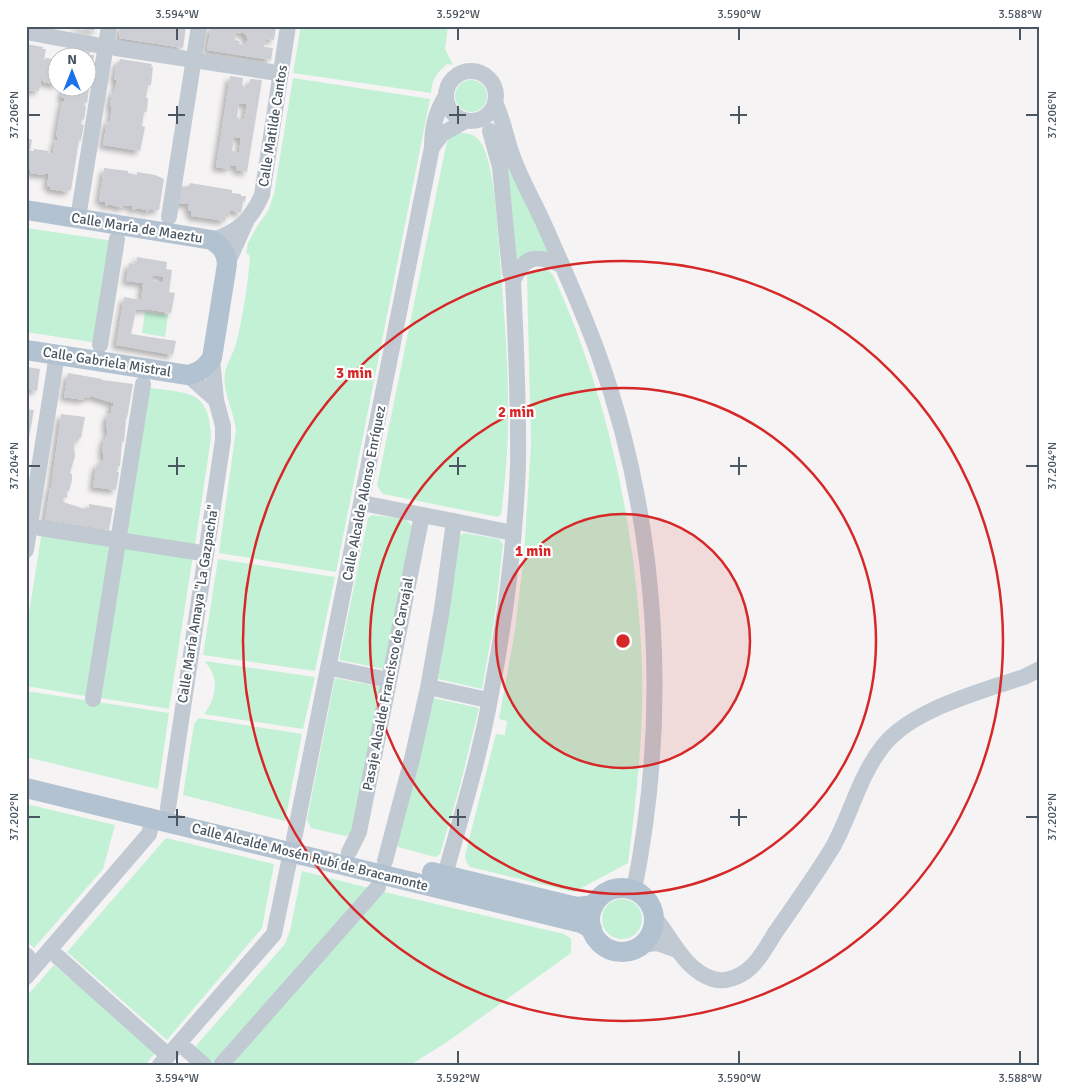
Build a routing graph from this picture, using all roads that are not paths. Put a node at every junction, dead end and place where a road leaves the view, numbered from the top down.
1 (109, 26) edge
2 (199, 26) edge
3 (288, 26) edge
4 (26, 32) edge
5 (96, 44) dead end
6 (116, 48) dead end
7 (194, 60) junction
8 (271, 72) dead end
9 (446, 96) junction
10 (495, 103) junction
11 (479, 124) junction
12 (432, 147) junction
13 (512, 157) junction
14 (26, 210) edge
15 (168, 217) dead end
16 (78, 218) junction
17 (246, 222) junction
18 (117, 239) dead end
19 (212, 240) junction
20 (227, 264) junction
21 (562, 265) junction
22 (513, 281) junction
23 (100, 345) dead end
24 (26, 350) edge
25 (57, 354) junction
26 (212, 358) junction
27 (188, 375) junction
28 (143, 384) dead end
29 (216, 400) junction
30 (362, 503) junction
31 (422, 515) junction
32 (454, 521) junction
33 (40, 528) dead end
34 (513, 533) junction
35 (118, 540) junction
36 (26, 550) edge
37 (196, 552) dead end
38 (336, 669) dead end
39 (1040, 669) edge
40 (384, 679) dead end
41 (433, 688) dead end
42 (92, 699) dead end
43 (483, 699) dead end
44 (26, 774) edge
45 (26, 788) edge
46 (160, 814) junction
47 (293, 845) junction
48 (349, 852) junction
49 (385, 861) junction
50 (445, 875) junction
51 (378, 887) dead end
52 (634, 890) junction
53 (594, 905) junction
54 (654, 918) junction
55 (592, 929) junction
56 (641, 945) junction
57 (677, 950) junction
58 (58, 957) dead end
59 (26, 977) edge
60 (187, 1050) dead end
61 (161, 1057) edge
62 (204, 1065) edge
63 (221, 1065) edge

1 - 16 street
2 - 7 street
3 - 17 street, Calle Matilde Cantos
4 - 5 street
6 - 7 street
7 - 8 street
7 - 15 street
9 - 10 street
9 - 11 street
9 - 12 street, Calle Alcalde Alonso Enríquez
10 - 11 street
10 - 13 street
11 - 12 street
11 - 13 street
11 - 22 street
12 - 30 street, Calle Alcalde Alonso Enríquez
13 - 21 street
14 - 16 main road, Calle María de Maeztu
16 - 19 main road, Calle María de Maeztu
17 - 19 street, Calle Matilde Cantos
17 - 20 street, Calle Matilde Cantos
18 - 23 street
19 - 20 main road, Calle María de Maeztu
20 - 26 main road
21 - 22 street
21 - 52 street
22 - 34 street
24 - 25 main road, Calle Gabriela Mistral
25 - 27 main road, Calle Gabriela Mistral
25 - 36 street
26 - 27 main road
26 - 29 street, Calle María Amaya "La Gazpacha"
27 - 29 street
28 - 35 street
29 - 46 street, Calle María Amaya "La Gazpacha"
30 - 31 street
30 - 47 street, Calle Alcalde Alonso Enríquez
31 - 32 street
31 - 48 street, Pasaje Alcalde Francisco de Carvajal
32 - 34 street
32 - 49 street
33 - 35 street
34 - 50 street
35 - 37 street
35 - 42 street
38 - 40 street
39 - 57 street
41 - 43 street
44 - 46 main road, Calle Alcalde Mosén Rubí de Bracamonte
45 - 46 main road, Calle Alcalde Mosén Rubí de Bracamonte
46 - 47 main road, Calle Alcalde Mosén Rubí de Bracamonte
46 - 59 street, Calle María Amaya "La Gazpacha"
47 - 48 main road, Calle Alcalde Mosén Rubí de Bracamonte
47 - 55 main road, Calle Alcalde Mosén Rubí de Bracamonte
47 - 61 street, Calle Alcalde Alonso Enríquez
48 - 49 main road, Calle Alcalde Mosén Rubí de Bracamonte
49 - 50 main road, Calle Alcalde Mosén Rubí de Bracamonte
50 - 53 main road, Calle Alcalde Mosén Rubí de Bracamonte
51 - 63 street
52 - 53 main road
52 - 54 main road
53 - 55 main road
54 - 56 main road
54 - 57 street
55 - 56 main road
56 - 57 street
58 - 61 street
60 - 62 street

